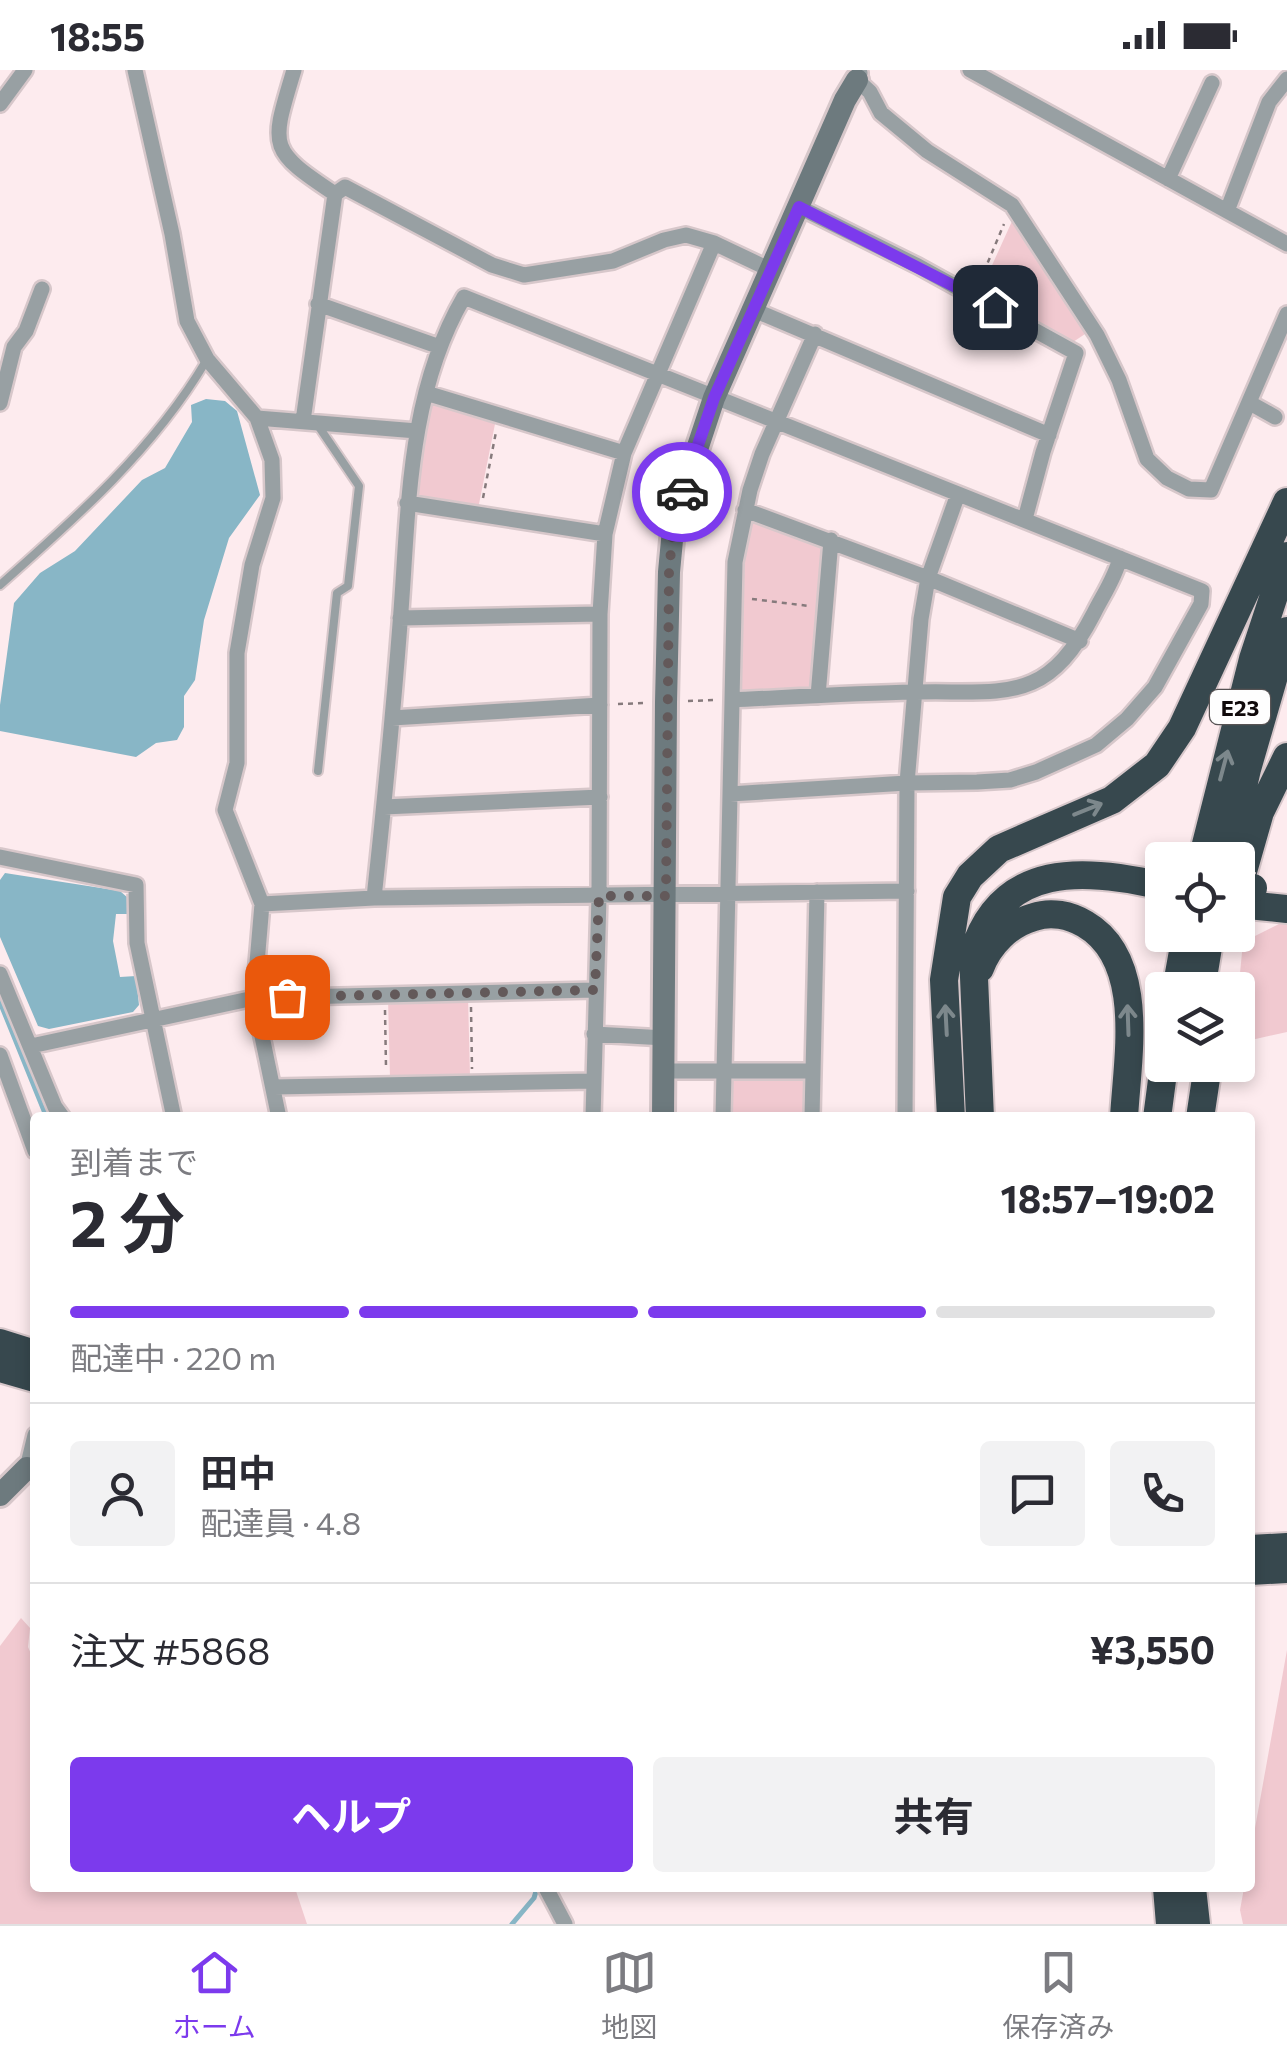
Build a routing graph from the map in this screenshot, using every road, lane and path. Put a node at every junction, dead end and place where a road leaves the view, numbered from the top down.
1 (25, 70) edge
2 (135, 70) edge
3 (294, 70) edge
4 (970, 70) edge
5 (859, 75) edge
6 (1287, 79) edge
7 (1212, 83) dead end
8 (0, 104) edge
9 (1168, 179) junction
10 (335, 194) junction
11 (1012, 205) junction
12 (799, 207) junction
13 (1227, 211) junction
14 (714, 243) junction
15 (1287, 244) edge
16 (771, 270) junction
17 (42, 289) dead end
18 (973, 296) junction
19 (318, 304) junction
20 (754, 310) junction
21 (1287, 314) edge
22 (815, 334) junction
23 (1096, 335) junction
24 (440, 347) junction
25 (1076, 353) junction
26 (207, 359) junction
27 (658, 372) junction
28 (426, 393) junction
29 (714, 398) junction
30 (0, 402) edge
31 (1250, 403) junction
32 (500, 416) junction
33 (1274, 417) dead end
34 (257, 418) junction
35 (777, 420) junction
36 (310, 422) junction
37 (418, 431) junction
38 (1049, 435) junction
39 (624, 454) junction
40 (958, 494) junction
41 (1287, 502) edge
42 (407, 503) junction
43 (745, 510) junction
44 (480, 514) junction
45 (1025, 518) junction
46 (605, 534) junction
47 (831, 540) junction
48 (1287, 556) edge
49 (1120, 558) junction
50 (928, 578) junction
51 (0, 585) edge
52 (733, 596) junction
53 (826, 608) junction
54 (600, 614) junction
55 (400, 618) junction
56 (1287, 631) edge
57 (1080, 641) junction
58 (915, 692) junction
59 (818, 696) junction
60 (732, 700) junction
61 (666, 702) junction
62 (600, 705) junction
63 (392, 718) junction
64 (1287, 757) edge
65 (318, 771) dead end
66 (907, 783) junction
67 (730, 794) junction
68 (600, 797) junction
69 (384, 807) junction
70 (1207, 842) edge
71 (1230, 842) edge
72 (1254, 842) edge
73 (0, 856) edge
74 (1145, 865) edge
75 (1145, 882) edge
76 (1287, 890) edge
77 (908, 891) junction
78 (817, 892) junction
79 (1255, 893) edge
80 (599, 896) junction
81 (666, 896) junction
82 (727, 896) junction
83 (374, 898) junction
84 (1255, 898) edge
85 (262, 904) junction
86 (1287, 908) edge
87 (0, 974) edge
88 (944, 980) junction
89 (595, 990) junction
90 (471, 993) junction
91 (385, 994) junction
92 (976, 997) junction
93 (254, 998) junction
94 (7, 1006) edge
95 (154, 1022) junction
96 (594, 1034) junction
97 (665, 1038) junction
98 (30, 1046) junction
99 (0, 1055) edge
100 (664, 1071) junction
101 (813, 1071) junction
102 (724, 1072) junction
103 (593, 1080) junction
104 (473, 1081) junction
105 (1162, 1082) edge
106 (1187, 1082) edge
107 (1205, 1082) edge
108 (386, 1083) junction
109 (274, 1086) junction
110 (54, 1112) edge
111 (173, 1112) edge
112 (278, 1112) edge
113 (593, 1112) edge
114 (663, 1112) edge
115 (723, 1112) edge
116 (812, 1112) edge
117 (905, 1112) edge
118 (950, 1112) edge
119 (980, 1112) edge
120 (1124, 1112) edge
121 (1158, 1112) edge
122 (1183, 1112) edge
123 (1201, 1112) edge
124 (30, 1132) edge
125 (0, 1343) edge
126 (30, 1352) edge
127 (0, 1368) edge
128 (30, 1377) edge
129 (30, 1467) edge
130 (0, 1495) edge
131 (1287, 1547) edge
132 (1255, 1550) edge
133 (1287, 1568) edge
134 (1255, 1570) edge
135 (548, 1892) edge
136 (1167, 1892) edge
137 (1192, 1892) edge
138 (565, 1924) edge
139 (1170, 1924) edge
140 (1196, 1924) edge

1 - 8 street
2 - 26 street
3 - 10 street
4 - 9 street
5 - 11 street
5 - 12 street
6 - 13 street
7 - 9 street
9 - 13 street
10 - 14 street
10 - 19 street
11 - 18 path
11 - 23 street
12 - 16 street
12 - 18 street
13 - 15 street
14 - 16 street
14 - 27 street
16 - 20 street
17 - 30 street
18 - 25 street
19 - 24 street
19 - 36 street
20 - 22 street
20 - 29 street
21 - 31 street
22 - 35 street
22 - 38 street
23 - 25 street
23 - 31 street
24 - 27 street
24 - 28 street
25 - 38 street
26 - 34 street
26 - 51 lane
27 - 29 street
27 - 39 street
28 - 32 street
28 - 37 street
29 - 35 street
29 - 61 street
31 - 33 street
32 - 39 street
32 - 44 path
34 - 36 street
34 - 85 street
35 - 40 street
35 - 43 street
36 - 37 street
36 - 65 lane
37 - 42 street
38 - 45 street
39 - 46 street
40 - 45 street
40 - 50 street
88 -> 41 highway
42 - 44 street
42 - 55 street
43 - 47 street
43 - 52 street
44 - 46 street
45 - 49 street
46 - 54 street
47 - 50 street
47 - 53 street
70 -> 48 highway, E23
49 - 57 street
49 - 66 street
50 - 57 street
50 - 58 street
52 - 53 path
52 - 60 street
53 - 59 street
54 - 55 street
54 - 62 street
55 - 63 street
56 - 71 highway, E23
57 - 58 street
58 - 59 street
58 - 66 street
59 - 60 street
60 - 61 path
60 - 67 street
61 - 62 path
61 - 81 street
62 - 63 street
62 - 68 street
63 - 69 street
64 - 72 highway
66 - 67 street
66 - 77 street
67 - 82 street
68 - 69 street
68 - 80 street
69 - 83 street
73 - 95 street
74 - 88 highway
75 - 92 highway
76 - 79 highway
77 - 78 street
77 - 117 street
78 - 82 street
78 - 101 street
80 - 81 street
80 - 83 street
80 - 89 street
81 - 82 street
81 - 97 street
82 - 102 street
83 - 85 street
84 - 86 highway
85 - 93 street
87 - 94 street
118 -> 88 highway
89 - 90 street
89 - 96 street
90 - 91 street
90 - 104 path
91 - 93 street
91 - 108 path
92 - 119 highway
120 -> 92 highway
93 - 95 street
93 - 109 street
94 - 98 street
95 - 98 street
95 - 111 street
96 - 97 street
96 - 103 street
97 - 100 street
98 - 110 street
99 - 124 street
100 - 102 street
100 - 114 street
101 - 102 street
101 - 116 street
102 - 115 street
103 - 104 street
103 - 113 street
104 - 108 street
105 - 121 highway
106 - 122 highway
107 - 123 highway
108 - 109 street
109 - 112 street
125 - 126 highway
127 - 128 highway
129 - 130 street
131 - 132 highway
133 - 134 highway
135 - 138 street
136 - 139 highway
137 - 140 highway

